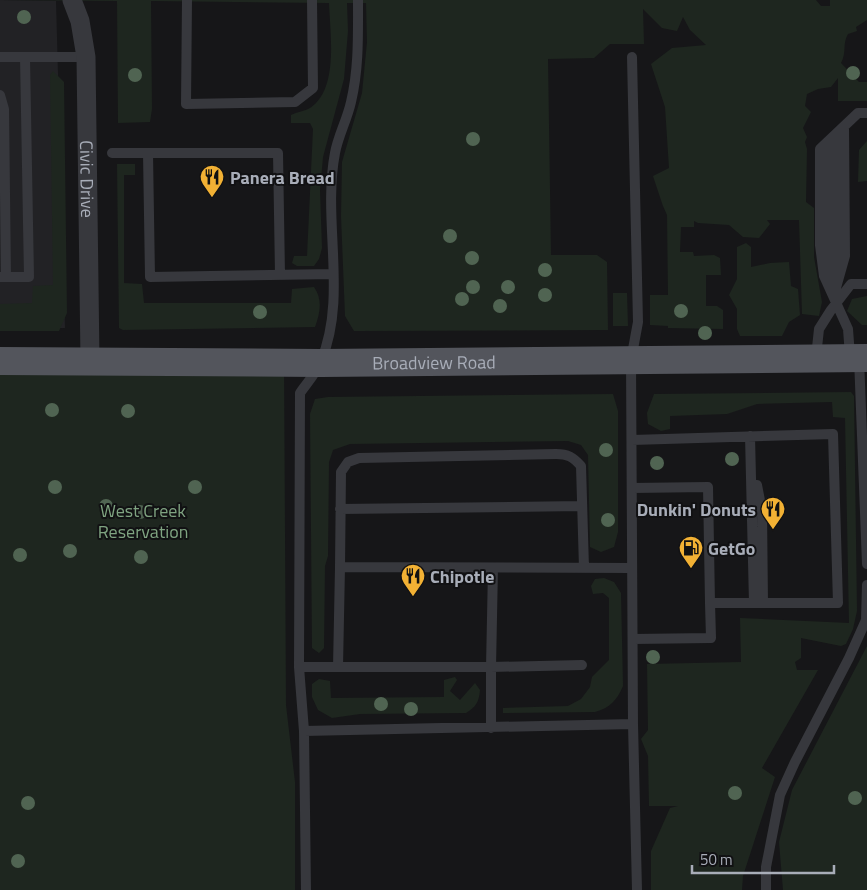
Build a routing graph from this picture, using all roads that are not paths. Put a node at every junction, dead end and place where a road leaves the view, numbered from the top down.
1 (72, 0) edge
2 (187, 0) edge
3 (312, 0) edge
4 (358, 0) edge
5 (0, 57) edge
6 (25, 57) junction
7 (86, 57) junction
8 (632, 57) dead end
9 (0, 96) edge
10 (2, 107) edge
11 (867, 113) edge
12 (844, 127) junction
13 (831, 139) junction
14 (112, 153) dead end
15 (148, 154) junction
16 (333, 274) junction
17 (280, 275) junction
18 (3, 277) edge
19 (867, 284) edge
20 (831, 290) junction
21 (816, 358) junction
22 (859, 358) edge
23 (90, 360) junction
24 (631, 360) junction
25 (0, 361) edge
26 (321, 363) junction
27 (750, 436) junction
28 (632, 440) junction
29 (632, 488) junction
30 (582, 506) junction
31 (340, 509) junction
32 (867, 564) edge
33 (340, 567) junction
34 (493, 568) junction
35 (584, 568) junction
36 (632, 568) junction
37 (867, 584) edge
38 (710, 603) junction
39 (758, 603) junction
40 (632, 639) junction
41 (582, 665) dead end
42 (338, 666) junction
43 (299, 667) junction
44 (491, 667) junction
45 (632, 724) junction
46 (492, 728) junction
47 (304, 731) junction
48 (306, 890) edge
49 (637, 890) edge
50 (766, 890) edge

1 - 7 street, Civic Drive
2 - 3 lane
4 - 16 lane
5 - 6 lane
6 - 7 lane
6 - 18 lane
7 - 23 street, Civic Drive
8 - 24 lane
9 - 10 lane
10 - 18 lane
11 - 12 lane
12 - 13 lane
12 - 20 lane
13 - 20 lane
13 - 20 lane
14 - 15 lane
15 - 17 lane
15 - 17 lane
16 - 17 lane
16 - 26 lane
19 - 20 lane
20 - 21 lane
20 - 22 lane
21 - 22 main road, Broadview Road
21 - 24 main road, Broadview Road
22 - 32 lane
23 - 25 main road, Broadview Road
23 - 26 main road, Broadview Road
24 - 26 main road, Broadview Road
24 - 28 lane
26 - 43 lane
27 - 28 lane
27 - 39 lane
27 - 39 lane
28 - 29 lane
29 - 36 lane
29 - 38 lane
30 - 31 lane
30 - 31 lane
30 - 35 lane
31 - 33 lane
33 - 34 lane
33 - 42 lane
34 - 35 lane
34 - 44 lane
35 - 36 lane
36 - 40 lane
37 - 50 lane
38 - 39 lane
38 - 40 lane
40 - 45 lane
41 - 44 lane
42 - 43 lane
42 - 44 lane
43 - 47 lane
44 - 46 lane
45 - 46 lane
45 - 49 lane
46 - 47 lane
47 - 48 lane

